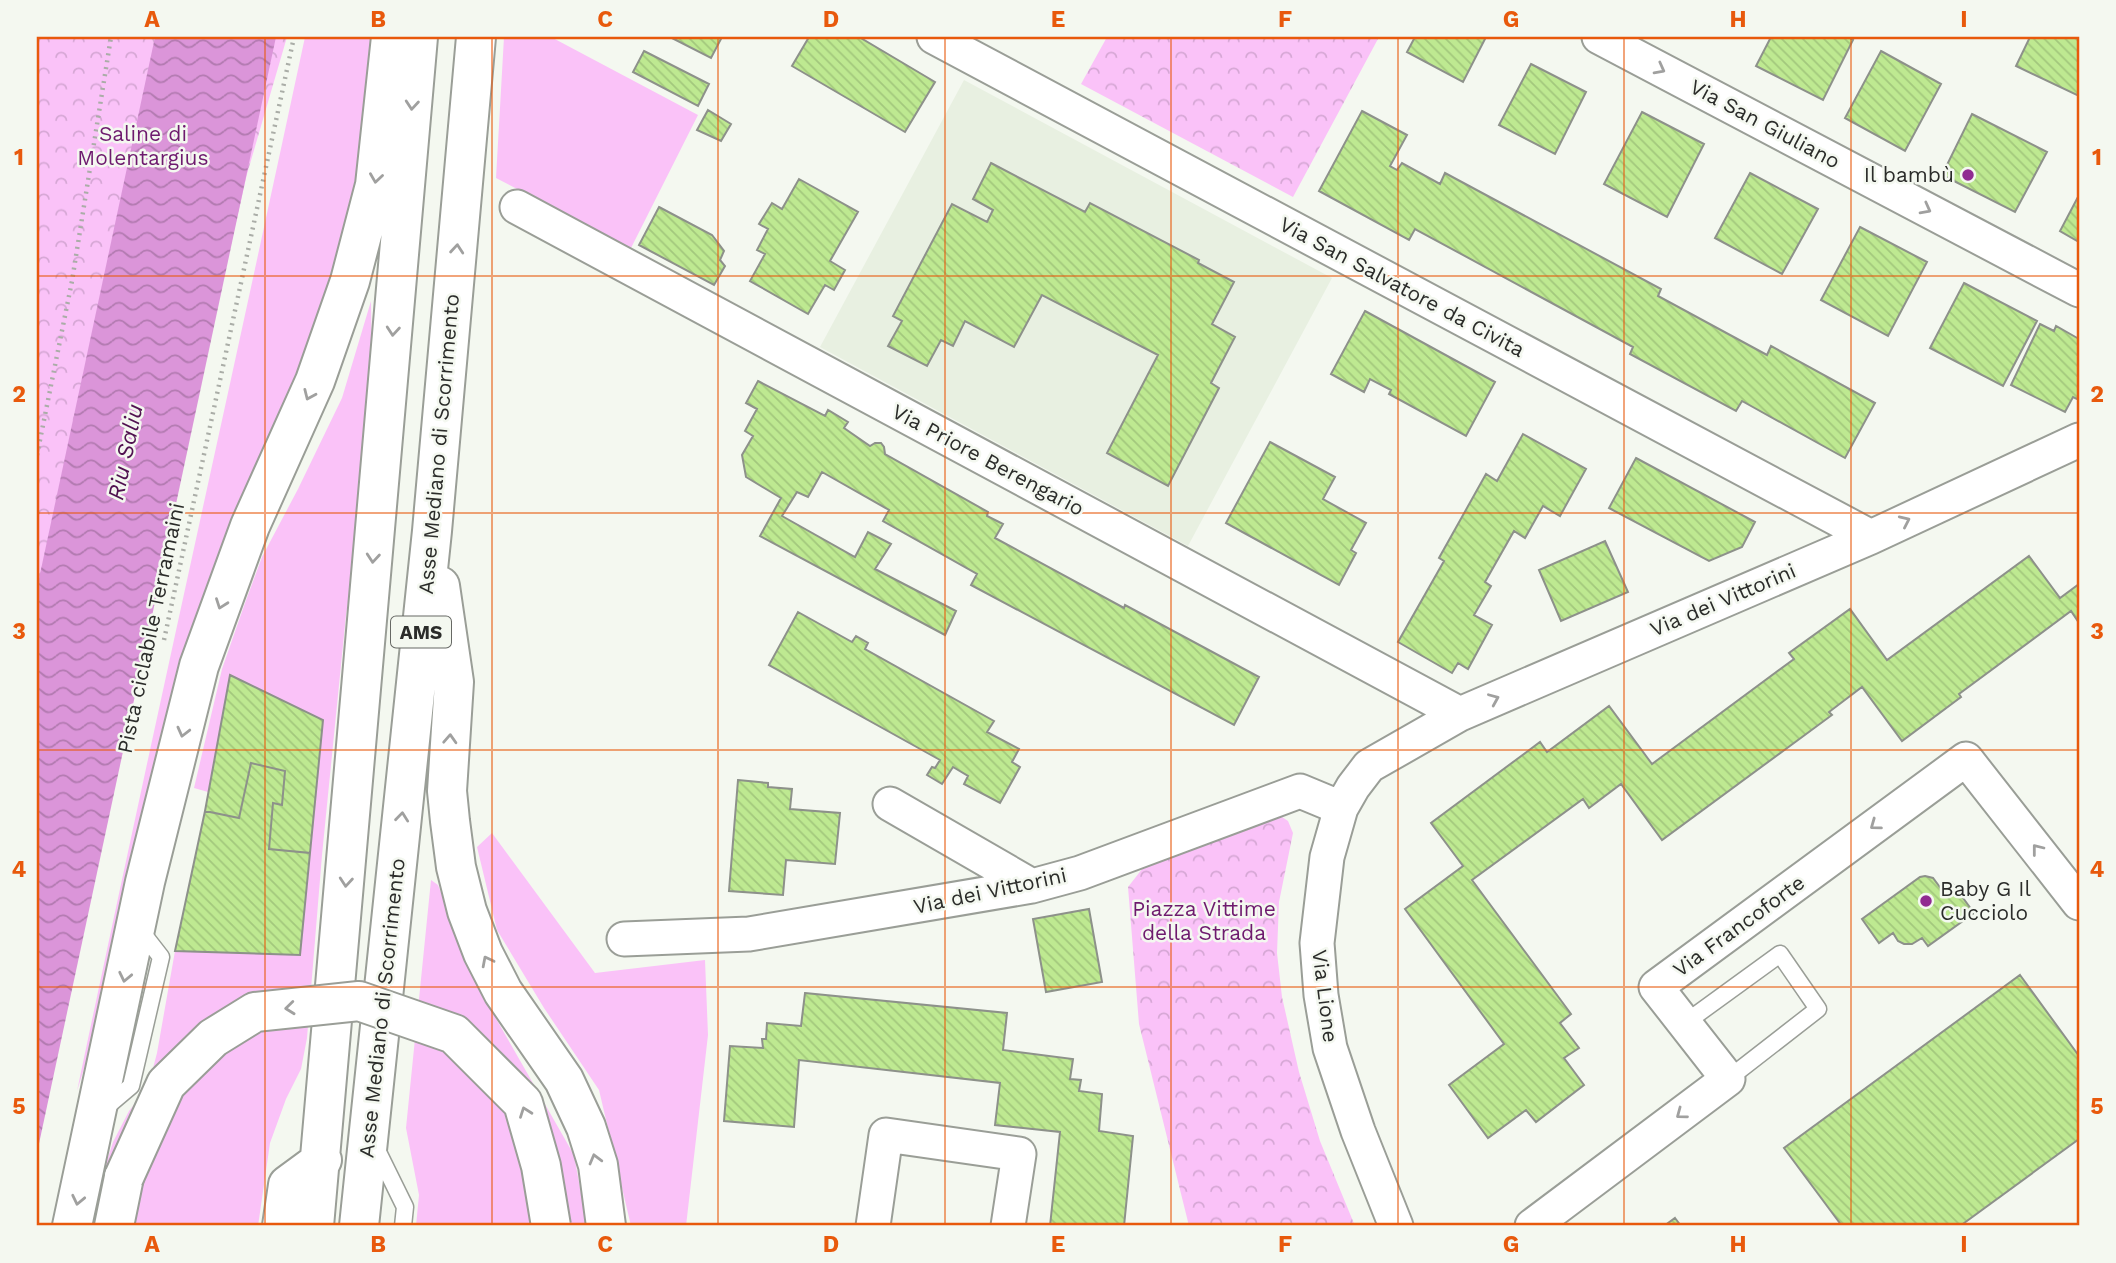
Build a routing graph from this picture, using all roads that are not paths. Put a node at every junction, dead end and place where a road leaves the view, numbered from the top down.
1 (391, 37) edge
2 (418, 37) edge
3 (476, 37) edge
4 (934, 37) edge
5 (1600, 37) edge
6 (517, 207) dead end
7 (2079, 290) edge
8 (2079, 440) edge
9 (432, 531) junction
10 (1871, 537) junction
11 (1460, 714) junction
12 (1369, 766) joint
13 (890, 804) dead end
14 (1341, 808) junction
15 (1032, 886) junction
16 (2079, 903) edge
17 (624, 939) dead end
18 (1685, 1023) junction
19 (1728, 1079) junction
20 (369, 1133) junction
21 (322, 1160) junction
22 (124, 1177) junction
23 (72, 1226) edge
24 (114, 1226) edge
25 (128, 1226) edge
26 (282, 1226) edge
27 (314, 1226) edge
28 (359, 1226) edge
29 (403, 1226) edge
30 (551, 1226) edge
31 (606, 1226) edge
32 (873, 1226) edge
33 (1008, 1226) edge
34 (1396, 1226) edge
35 (1532, 1226) edge

1 -> 23 highway
2 -> 21 highway, AMS
9 -> 3 highway, Asse Mediano di Scorrimento / AMS
4 - 10 street, Via San Salvatore da Civita
5 -> 7 street, Via San Giuliano
6 - 11 street, Via Priore Berengario
10 -> 8 street, Via dei Vittorini
20 -> 9 highway, Asse Mediano di Scorrimento / AMS
31 -> 9 highway
11 -> 10 street, Via dei Vittorini
11 - 12 street, Via dei Vittorini
12 - 14 street, Via Lione
13 - 15 street
14 - 15 street, Via dei Vittorini
14 - 34 street, Via Lione
15 - 17 street, Via dei Vittorini
16 -> 18 street, Via Francoforte
18 - 19 street, Via Francoforte
18 - 19 lane
19 -> 35 street
20 - 28 highway, Asse Mediano di Scorrimento / AMS
20 - 29 lane
21 - 26 highway
21 - 27 highway, AMS
22 - 24 highway
22 - 25 highway
30 -> 22 highway, bridge
32 - 33 street

